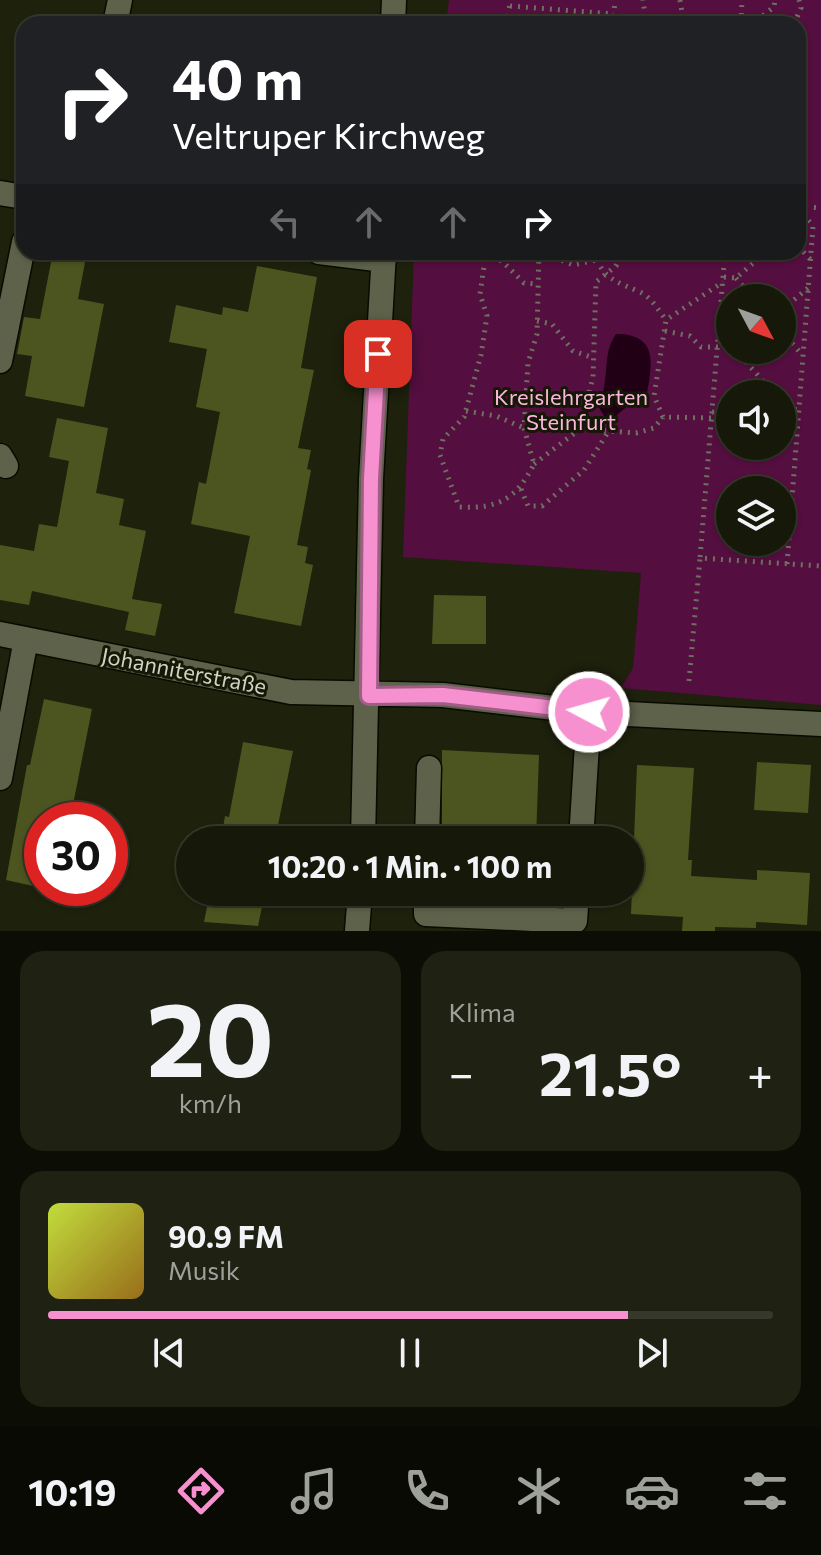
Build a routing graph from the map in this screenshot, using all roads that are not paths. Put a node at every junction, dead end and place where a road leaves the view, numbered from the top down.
1 (20, 260) edge
2 (384, 260) edge
3 (0, 361) edge
4 (0, 634) edge
5 (26, 639) junction
6 (369, 696) junction
7 (589, 712) junction
8 (821, 724) edge
9 (429, 768) dead end
10 (0, 778) edge
11 (364, 826) edge
12 (427, 826) edge
13 (582, 826) edge
14 (359, 906) edge
15 (426, 906) edge
16 (576, 906) edge
17 (357, 931) edge

1 - 3 street
2 - 6 street
4 - 5 street, Johanniterstraße
5 - 6 street, Johanniterstraße
5 - 10 street
6 - 7 street, Johanniterstraße
6 - 11 street
7 - 8 street, Johanniterstraße
7 - 13 street
9 - 12 street
14 - 17 street
15 - 16 street

